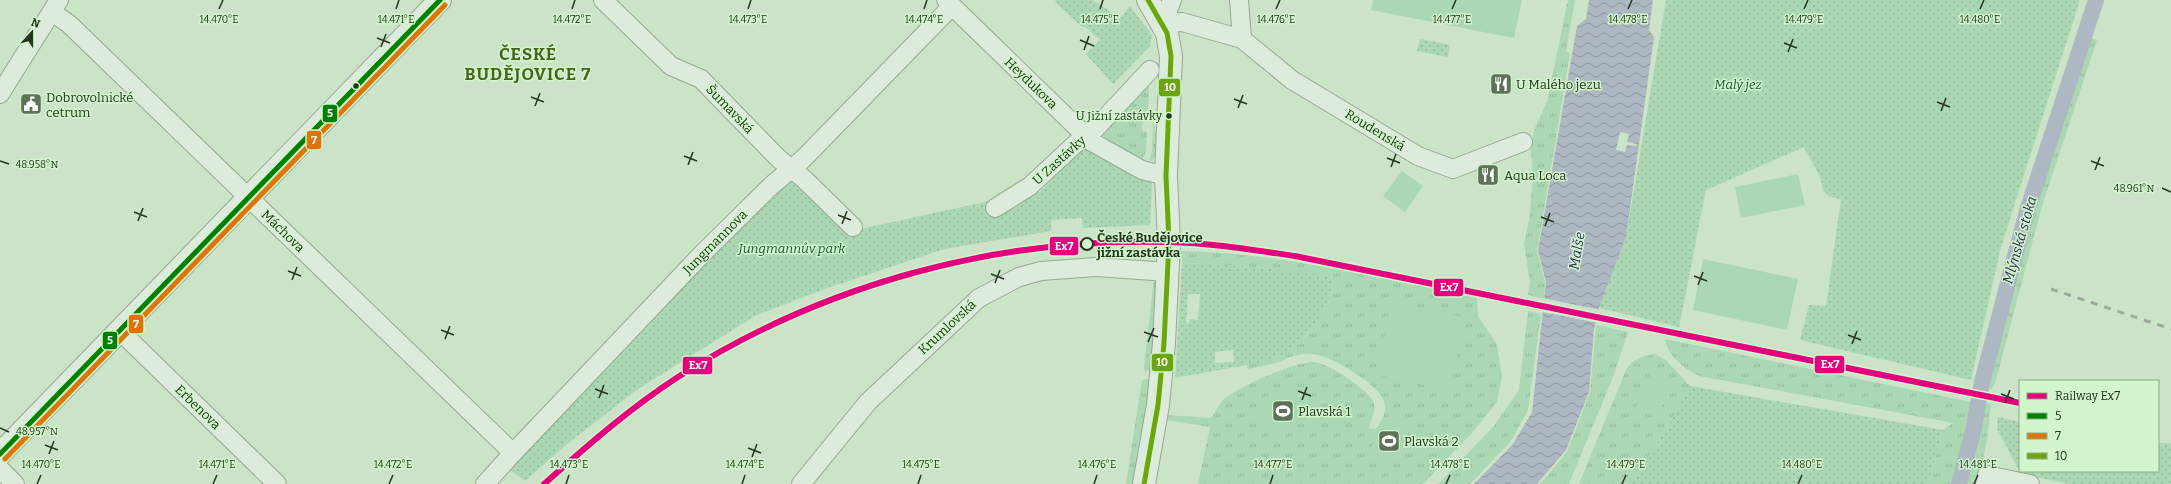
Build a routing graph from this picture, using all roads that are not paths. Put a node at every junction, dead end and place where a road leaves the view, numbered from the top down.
1 (440, 0) edge
2 (603, 0) edge
3 (1148, 0) edge
4 (1172, 0) edge
5 (1239, 0) edge
6 (949, 3) edge
7 (55, 6) edge
8 (1163, 23) junction
9 (1242, 39) junction
10 (1150, 70) dead end
11 (0, 94) edge
12 (1085, 135) junction
13 (1523, 142) dead end
14 (791, 168) junction
15 (1166, 176) junction
16 (248, 198) junction
17 (995, 208) dead end
18 (853, 227) dead end
19 (1168, 272) junction
20 (120, 331) junction
21 (513, 452) junction
22 (0, 454) edge
23 (0, 469) edge
24 (1986, 479) edge
25 (15, 484) edge
26 (277, 484) edge
27 (485, 484) edge
28 (801, 484) edge
29 (1144, 484) edge
30 (2030, 484) edge

1 - 16 street
2 - 14 street, Šumavská
3 - 8 street
4 - 8 street
5 - 9 street
6 - 12 street, Heydukova
6 - 14 street, Jungmannova
7 - 11 street
7 - 16 street, Máchova
8 - 9 street, Roudenská
8 - 15 street
9 - 13 street, Roudenská
10 - 12 street, U Zastávky
12 - 15 street, Heydukova
12 - 17 street, U Zastávky
14 - 18 street, Šumavská
14 - 21 street, Jungmannova
15 - 19 street
16 - 20 street
16 - 21 street, Máchova
19 - 28 street, Krumlovská
19 - 29 street
20 - 22 street
20 - 26 street, Erbenova
21 - 27 street, Jungmannova
23 - 25 street
24 - 30 street

